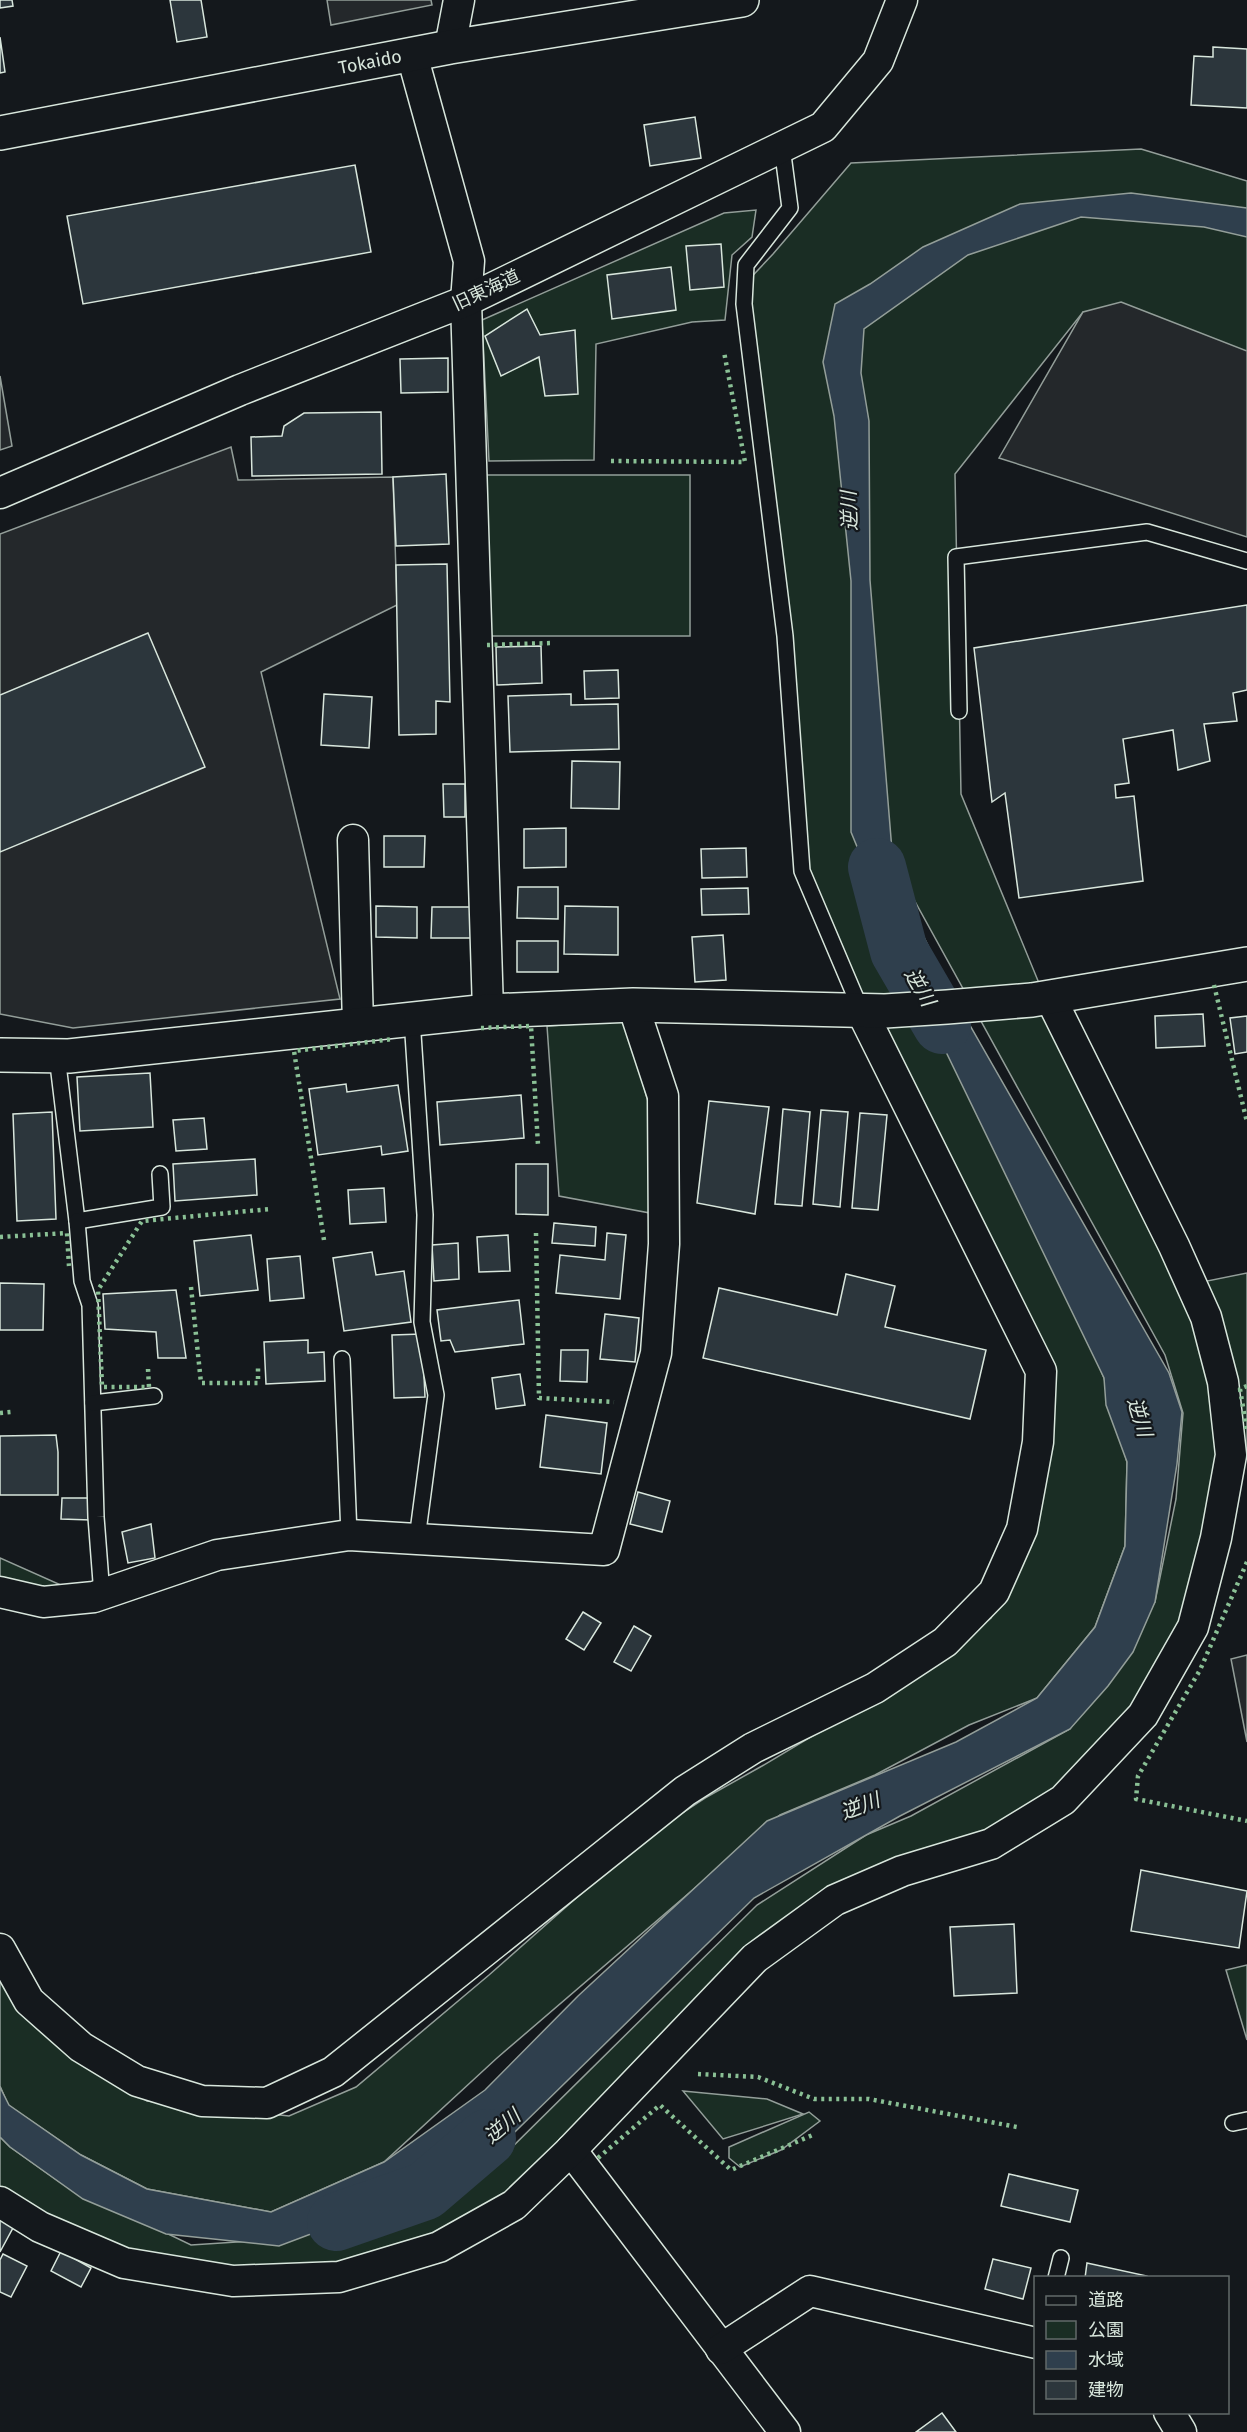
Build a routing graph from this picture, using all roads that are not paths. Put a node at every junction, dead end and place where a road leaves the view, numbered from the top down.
1 (459, 0) edge
2 (742, 0) edge
3 (902, 0) edge
4 (450, 47) junction
5 (412, 55) junction
6 (0, 133) edge
7 (782, 147) junction
8 (466, 301) junction
9 (0, 493) edge
10 (1247, 561) edge
11 (959, 711) dead end
12 (353, 840) dead end
13 (1247, 964) edge
14 (1041, 998) junction
15 (633, 1005) junction
16 (488, 1011) junction
17 (873, 1011) junction
18 (412, 1019) junction
19 (358, 1025) junction
20 (0, 1055) edge
21 (57, 1056) junction
22 (160, 1174) dead end
23 (77, 1221) junction
24 (342, 1359) dead end
25 (154, 1396) dead end
26 (93, 1403) junction
27 (349, 1535) junction
28 (417, 1539) junction
29 (0, 1592) edge
30 (102, 1594) junction
31 (0, 1948) edge
32 (571, 2150) junction
33 (0, 2202) edge
34 (1061, 2258) dead end
35 (1056, 2276) edge
36 (1034, 2343) edge
37 (721, 2349) junction
38 (1170, 2414) edge
39 (785, 2432) edge
40 (1181, 2432) edge

1 - 4 street
2 - 4 street, Tokaido
3 - 7 street, 旧東海道
4 - 5 street, Tokaido
5 - 6 street, Tokaido
5 - 8 street
7 - 8 street, 旧東海道
7 - 17 lane
8 - 9 street, 旧東海道
8 - 16 street
10 - 11 lane
12 - 19 street
13 - 14 street
14 - 17 street
14 - 32 street
15 - 16 street
15 - 17 street
15 - 28 street
16 - 18 street
17 - 31 street
18 - 19 street
18 - 28 lane
19 - 21 street
20 - 21 street
21 - 23 lane
22 - 23 lane
23 - 26 lane
24 - 27 lane
25 - 26 lane
26 - 30 lane
27 - 28 street
27 - 30 street
29 - 30 street
32 - 33 street
32 - 37 street
34 - 35 lane
36 - 37 street
37 - 39 street
38 - 40 street

